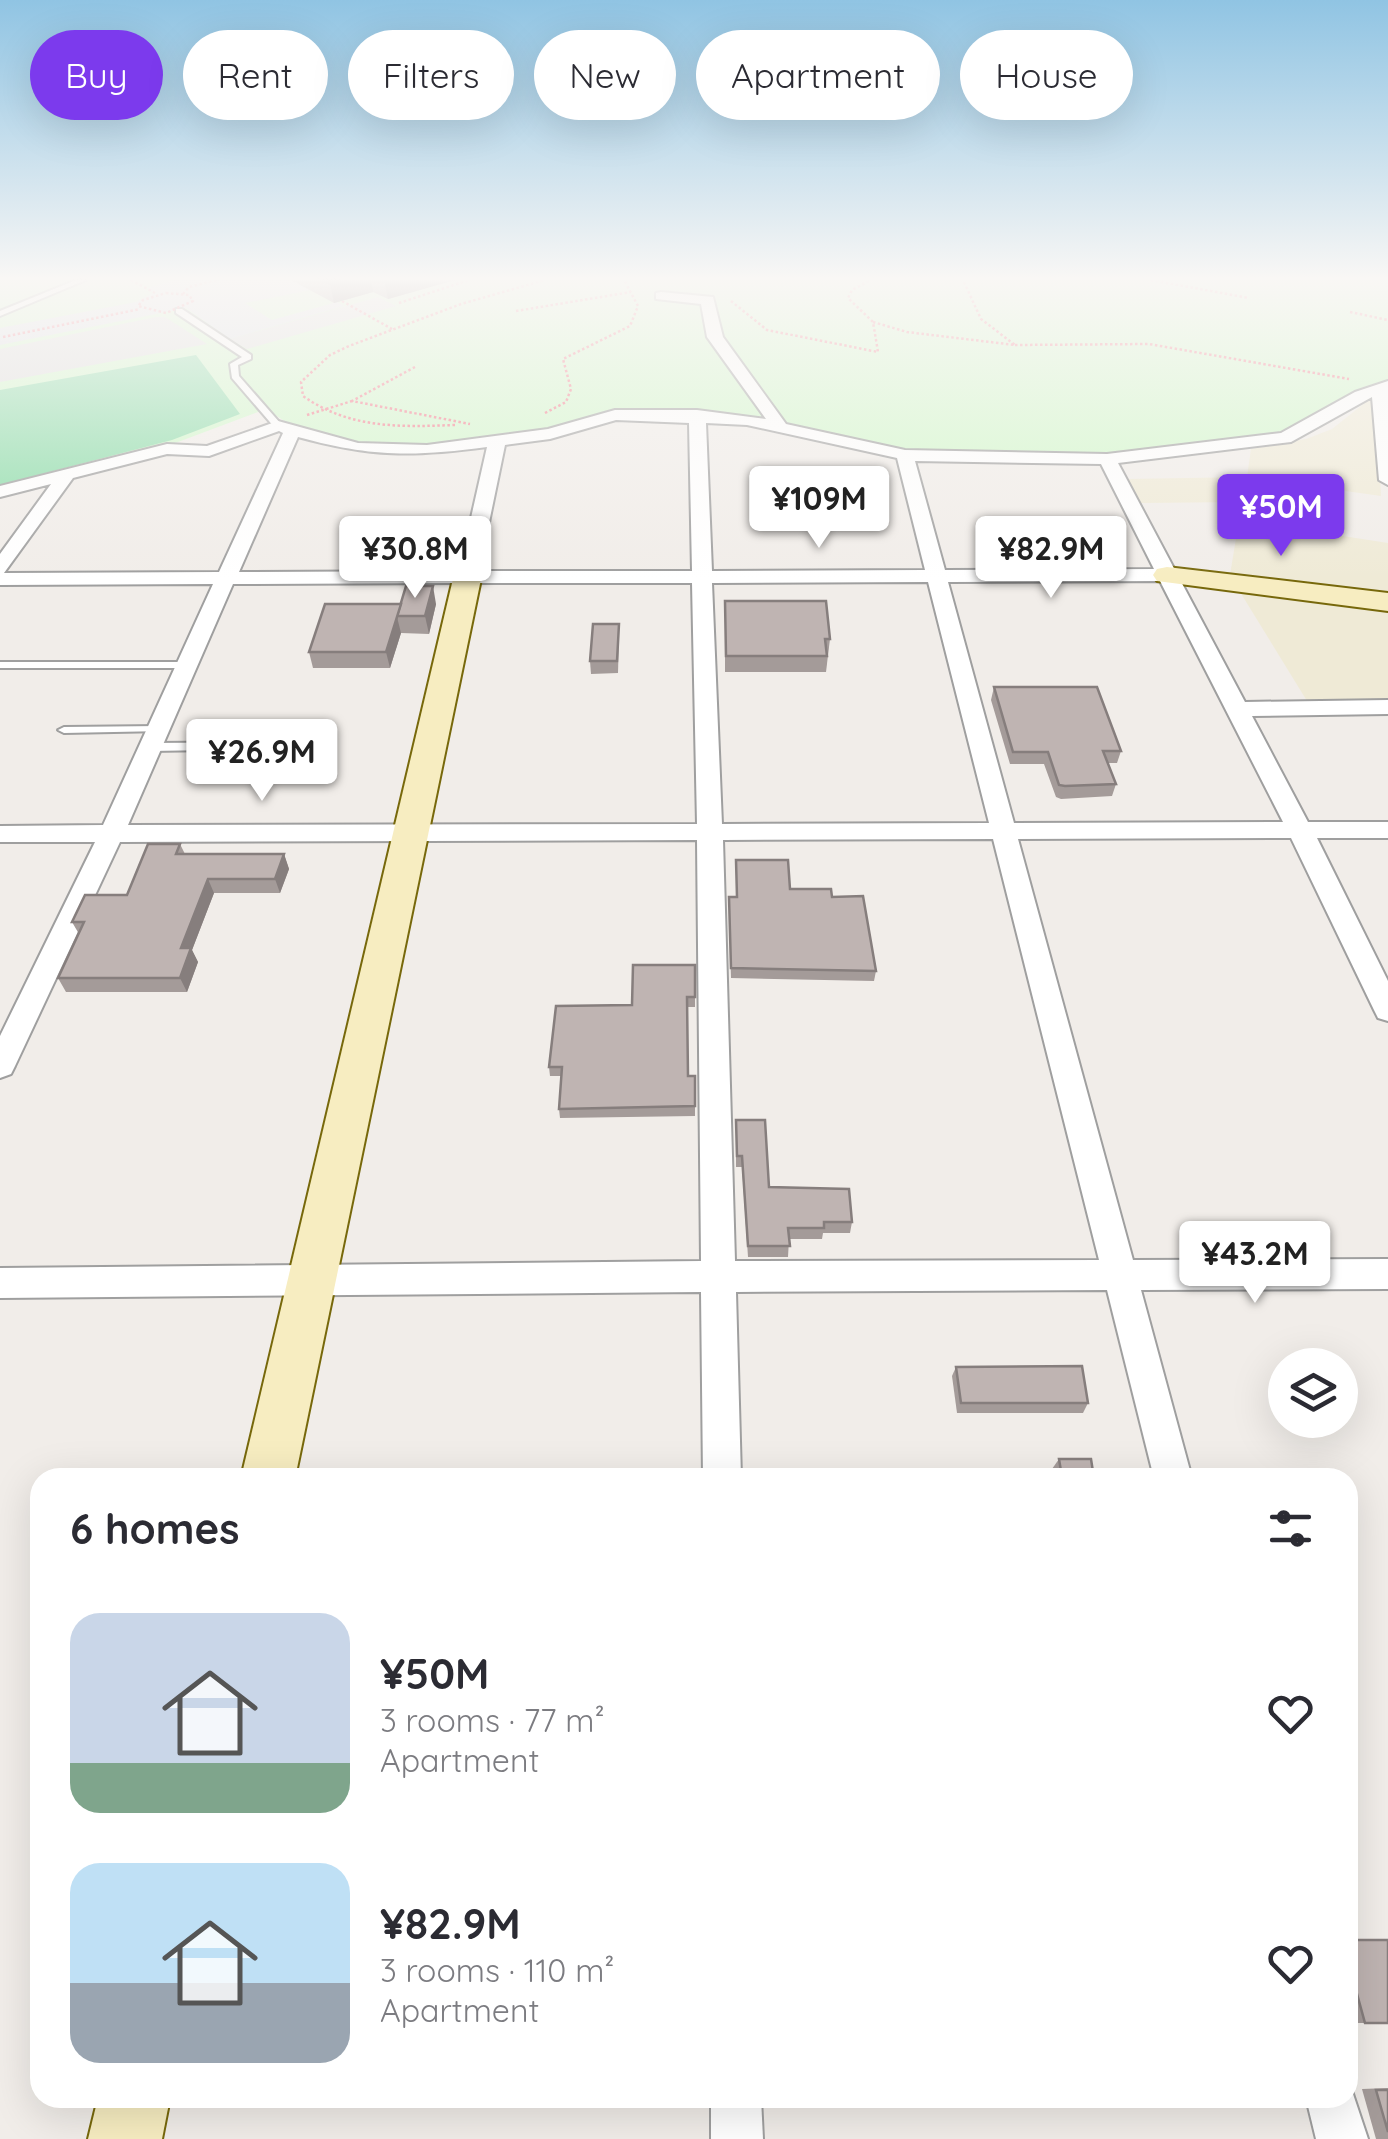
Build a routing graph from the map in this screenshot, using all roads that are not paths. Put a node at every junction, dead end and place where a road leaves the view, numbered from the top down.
1 (239, 380) edge
2 (747, 380) edge
3 (1385, 386) edge
4 (696, 415) junction
5 (282, 427) junction
6 (781, 428) junction
7 (498, 442) junction
8 (905, 455) junction
9 (1106, 459) junction
10 (66, 474) junction
11 (1388, 480) edge
12 (0, 492) edge
13 (0, 568) edge
14 (1167, 575) junction
15 (702, 576) junction
16 (935, 576) junction
17 (466, 578) junction
18 (0, 579) edge
19 (225, 579) junction
20 (1388, 602) edge
21 (0, 665) edge
22 (188, 665) junction
23 (1236, 708) junction
24 (1385, 712) edge
25 (64, 730) dead end
26 (155, 738) junction
27 (272, 746) dead end
28 (412, 830) junction
29 (1005, 830) junction
30 (1300, 830) junction
31 (1388, 830) edge
32 (710, 832) junction
33 (0, 834) edge
34 (112, 834) junction
35 (1388, 1010) edge
36 (0, 1066) edge
37 (1121, 1274) junction
38 (1388, 1274) edge
39 (312, 1278) junction
40 (718, 1278) junction
41 (0, 1284) edge
42 (270, 1468) edge
43 (722, 1468) edge
44 (1170, 1468) edge
45 (132, 2108) edge
46 (736, 2108) edge
47 (1334, 2108) edge
48 (124, 2139) edge
49 (736, 2139) edge
50 (1342, 2139) edge

1 - 5 lane
2 - 6 street
3 - 9 street
3 - 11 street
4 - 6 street
4 - 7 street
4 - 15 street
5 - 7 street
5 - 10 street
5 - 19 street
6 - 8 street
7 - 17 street
8 - 9 street
8 - 16 street
9 - 14 street
10 - 12 street
10 - 13 street
14 - 16 street
14 - 20 street
14 - 23 street
15 - 16 street
15 - 17 street
15 - 32 street
16 - 29 street
17 - 19 street
17 - 28 street
18 - 19 street
19 - 22 street
21 - 22 lane
22 - 26 street
23 - 24 street
23 - 30 street
25 - 26 lane
26 - 27 lane
26 - 34 street
28 - 32 street
28 - 34 street
28 - 39 street
29 - 30 street
29 - 32 street
29 - 37 street
30 - 31 street
30 - 35 street
32 - 40 street
33 - 34 street
34 - 36 street
37 - 38 street
37 - 40 street
37 - 44 street
39 - 40 street
39 - 41 street
39 - 42 street
40 - 43 street
45 - 48 street
46 - 49 street
47 - 50 street

